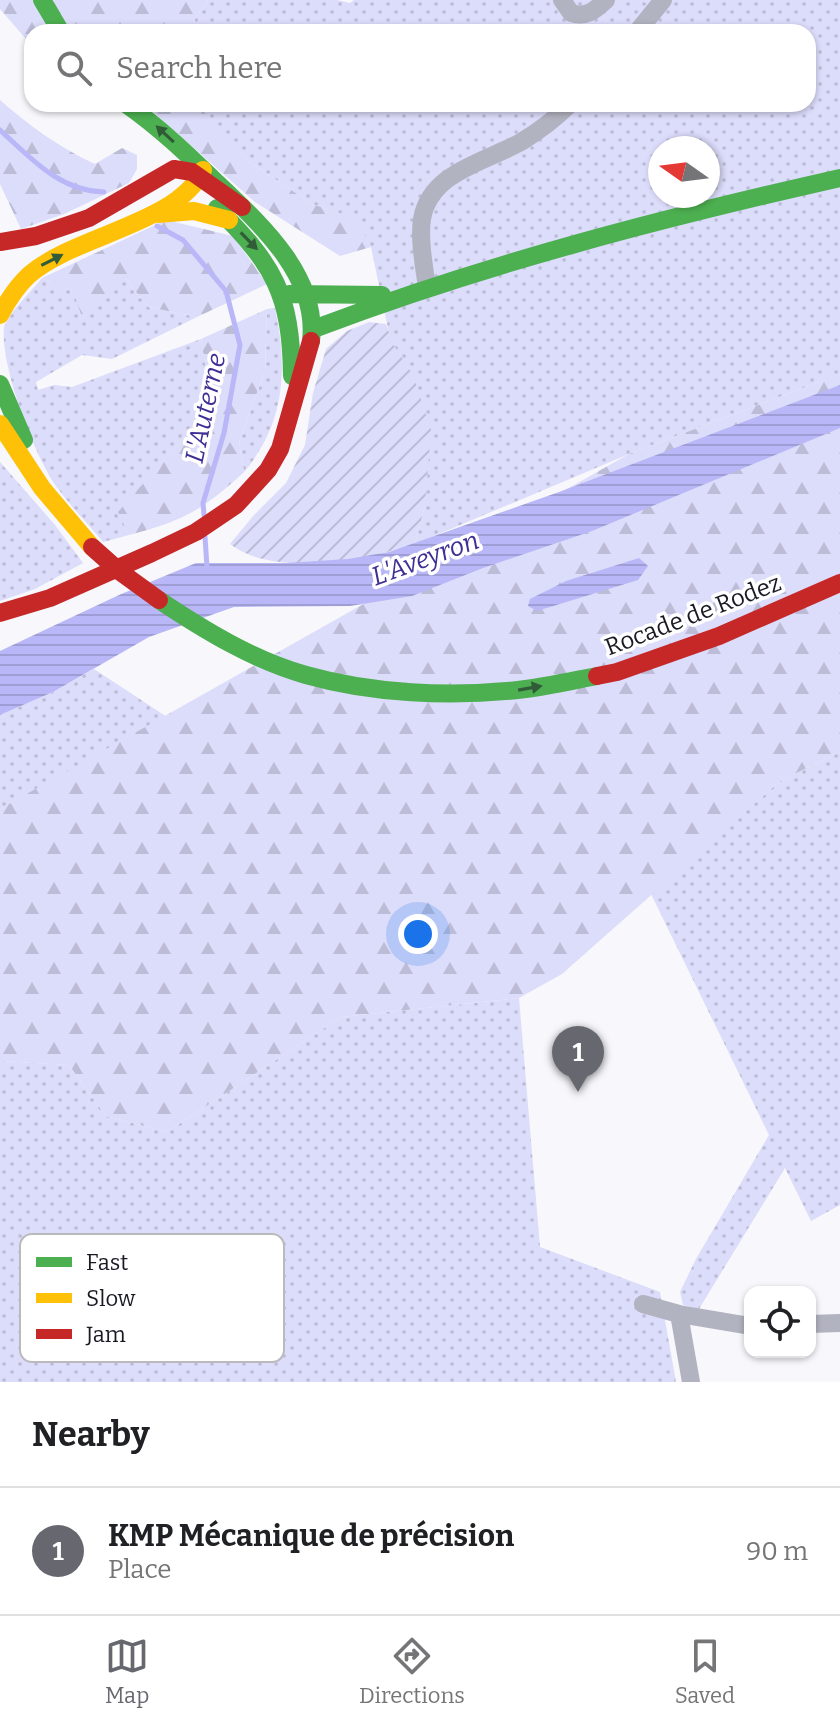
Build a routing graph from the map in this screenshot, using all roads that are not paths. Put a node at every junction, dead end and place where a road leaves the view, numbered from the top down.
1 (42, 0) edge
2 (562, 0) edge
3 (606, 0) edge
4 (663, 0) edge
5 (56, 24) edge
6 (644, 24) edge
7 (125, 112) edge
8 (138, 112) edge
9 (561, 112) edge
10 (173, 168) junction
11 (199, 178) junction
12 (840, 178) edge
13 (235, 213) junction
14 (151, 216) junction
15 (0, 242) edge
16 (427, 287) junction
17 (282, 293) junction
18 (304, 295) junction
19 (399, 295) junction
20 (0, 315) edge
21 (312, 325) junction
22 (0, 384) edge
23 (291, 409) junction
24 (0, 424) edge
25 (5, 440) edge
26 (59, 511) junction
27 (840, 583) edge
28 (0, 613) edge
29 (701, 623) dead end
30 (342, 678) junction
31 (643, 1304) dead end
32 (679, 1314) junction
33 (840, 1323) edge
34 (816, 1324) edge
35 (744, 1325) edge
36 (691, 1382) edge

1 - 5 main road
2 - 3 street
4 - 6 street
7 - 10 main road
11 -> 8 main road
9 - 16 street
10 - 11 main road
10 - 15 main road
11 - 13 main road
11 - 14 main road
12 - 16 main road
13 - 14 main road
13 -> 17 main road
13 - 18 main road
20 -> 14 main road
16 - 19 main road
17 - 18 main road
17 - 21 main road
17 - 23 main road
18 - 19 main road
18 - 21 main road
19 - 21 main road
21 - 23 main road
22 - 26 main road
23 - 28 main road
24 - 25 main road
25 - 26 main road
26 - 30 main road, Rocade de Rodez, bridge
30 -> 27 main road, Rocade de Rodez
29 - 30 main road, Rocade de Rodez
31 - 32 street
32 - 35 street
32 - 36 street
33 - 34 street

